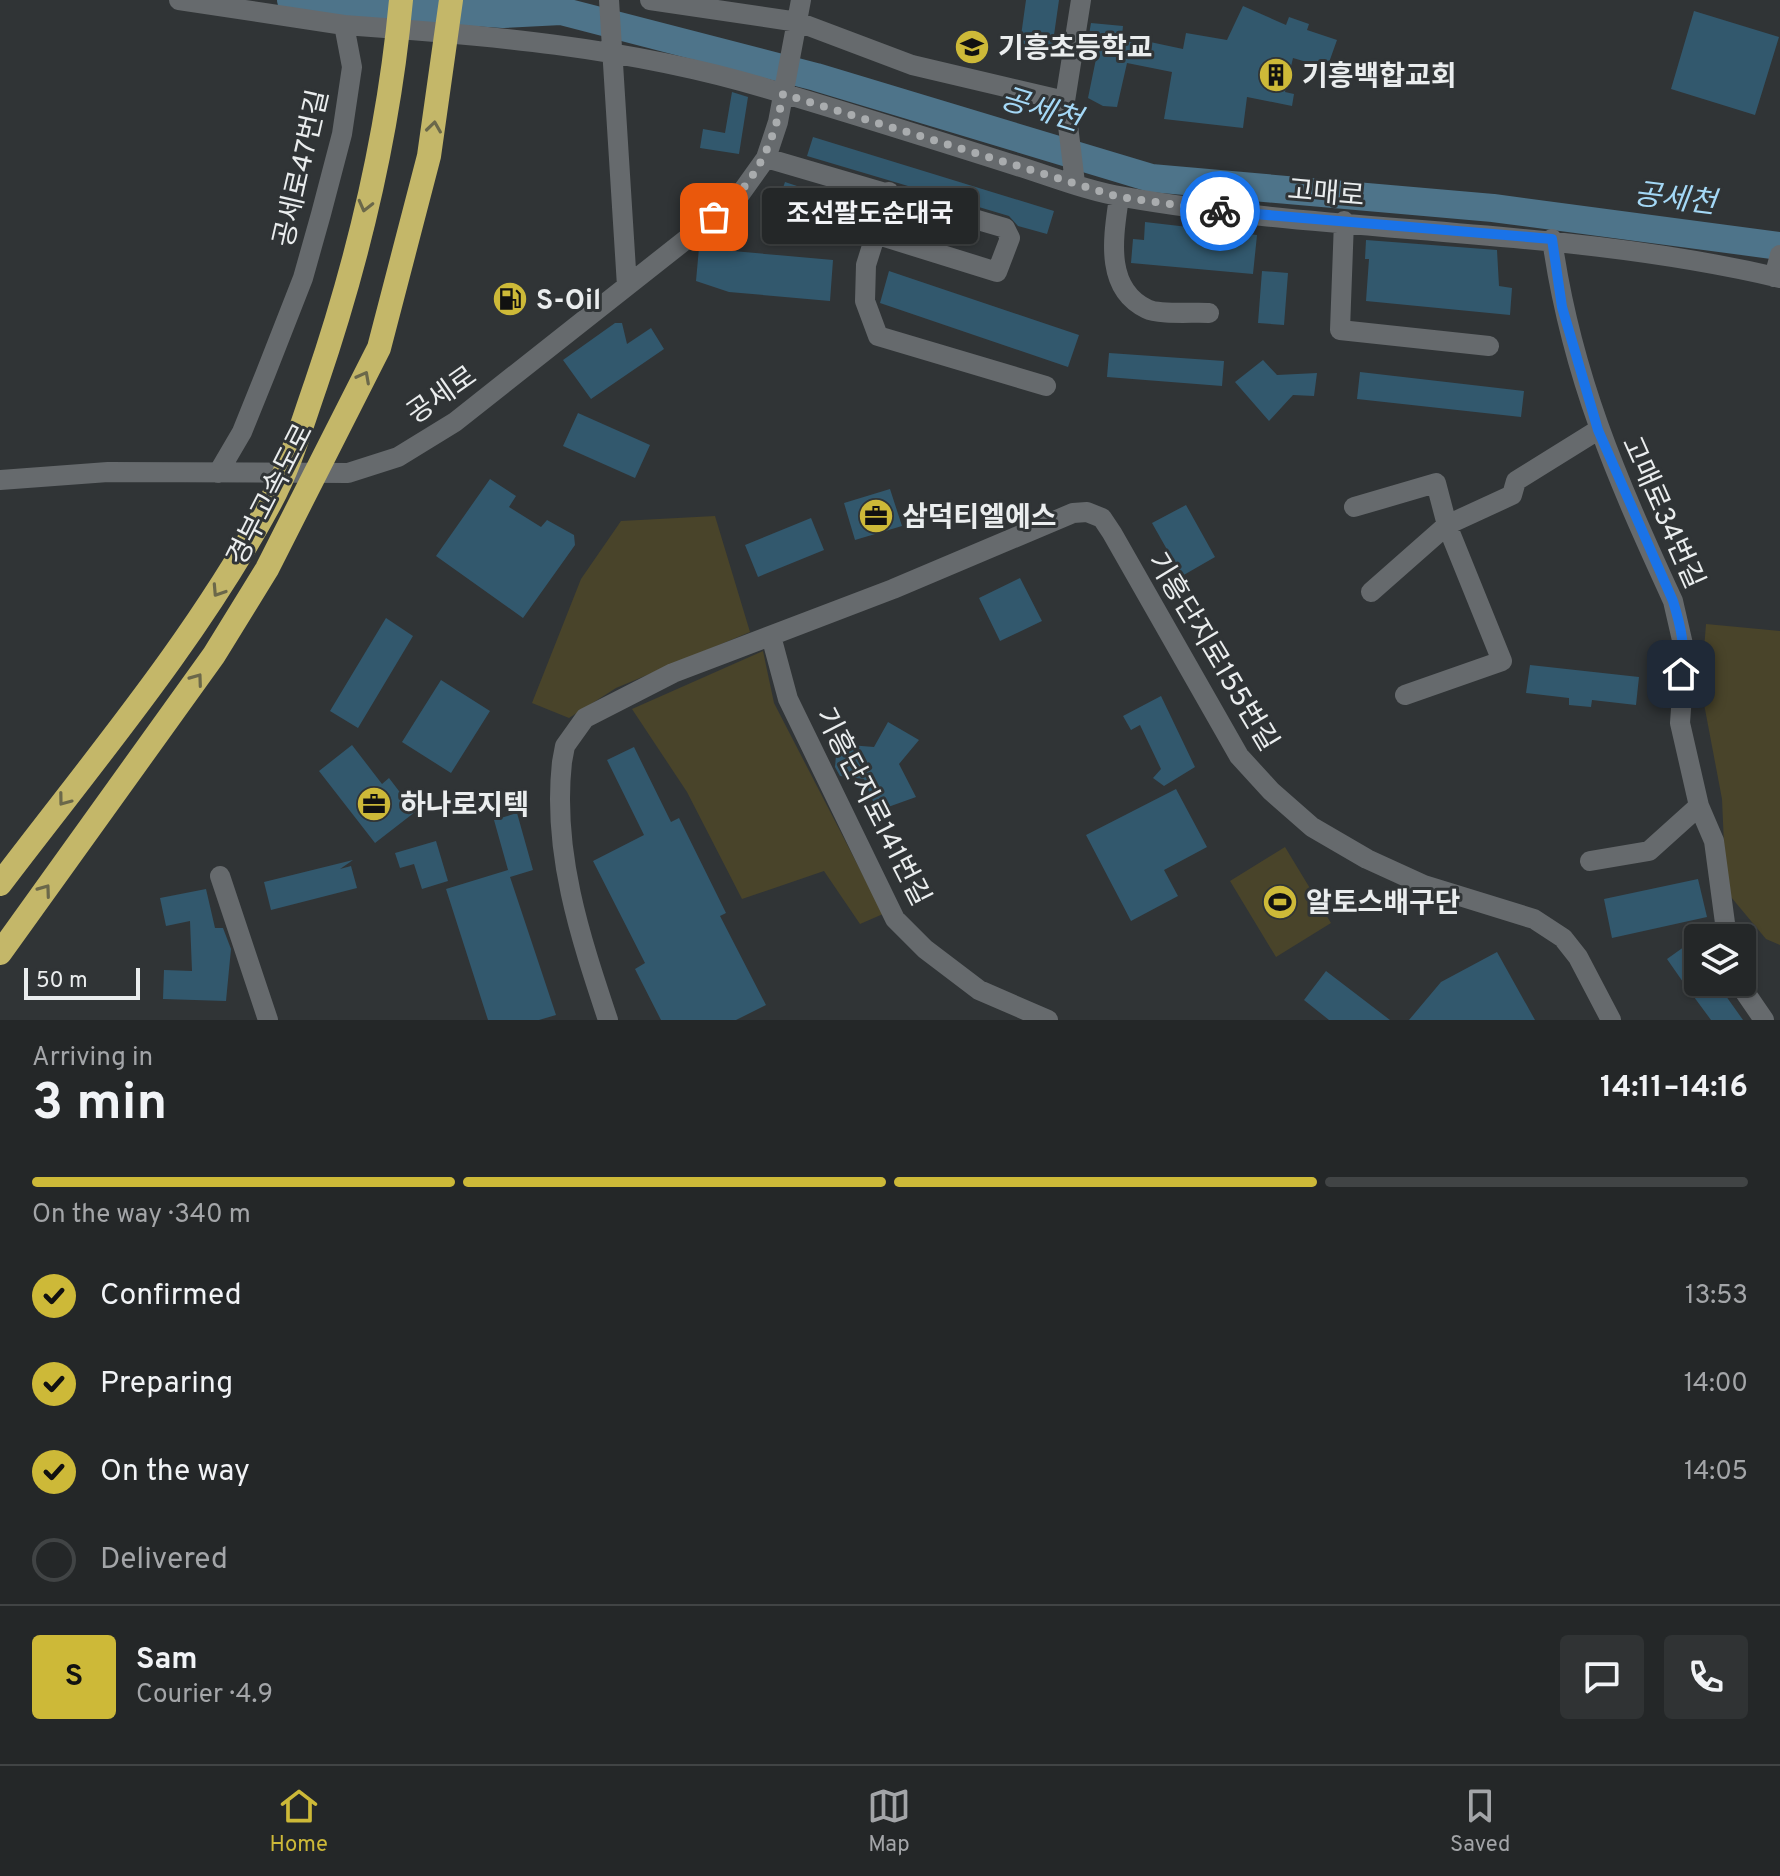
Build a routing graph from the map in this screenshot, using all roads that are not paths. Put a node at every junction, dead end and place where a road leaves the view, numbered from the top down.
1 (179, 0) edge
2 (401, 0) edge
3 (451, 0) edge
4 (609, 0) edge
5 (650, 0) edge
6 (801, 0) edge
7 (1081, 0) edge
8 (302, 11) edge
9 (344, 25) junction
10 (795, 31) junction
11 (783, 94) junction
12 (1065, 101) junction
13 (766, 158) junction
14 (1075, 183) junction
15 (889, 192) junction
16 (1119, 197) junction
17 (1344, 221) junction
18 (875, 234) junction
19 (1552, 239) junction
20 (1778, 267) edge
21 (627, 286) junction
22 (1209, 313) dead end
23 (1489, 346) dead end
24 (1046, 386) dead end
25 (1598, 430) junction
26 (218, 473) junction
27 (0, 480) edge
28 (1354, 507) dead end
29 (1447, 525) junction
30 (1371, 592) dead end
31 (771, 636) junction
32 (1405, 695) dead end
33 (1699, 806) junction
34 (1590, 861) dead end
35 (220, 876) dead end
36 (0, 884) edge
37 (1726, 924) edge
38 (0, 953) edge
39 (1748, 996) edge
40 (268, 1020) edge
41 (608, 1020) edge
42 (1048, 1020) edge
43 (1611, 1020) edge
44 (1764, 1020) edge

1 - 8 street
2 -> 36 highway, 경부고속도로
38 -> 3 highway, 경부고속도로
4 - 21 street
5 - 10 street
6 - 10 street
7 - 12 street
8 - 9 street
9 - 11 street, 고매로
9 - 26 street, 공세로47번길
10 - 11 street, 공세로
10 - 12 street
11 - 13 street, 공세로
11 - 14 street, 고매로
12 - 14 street
13 - 15 street
13 - 21 street, 공세로
14 - 16 street, 고매로
15 - 18 street
15 - 18 street
16 - 17 street, 고매로
16 - 22 street
17 - 19 street, 고매로
17 - 23 street
18 - 24 street
19 - 20 street, 고매로
19 - 25 street, 고매로34번길
21 - 26 street, 공세로
25 - 29 street
25 - 33 street, 고매로34번길
26 - 27 street, 공세로
28 - 29 street
29 - 30 street
29 - 32 street
31 - 41 street
31 - 42 street, 기흥단지로141번길
31 - 43 street, 기흥단지로155번길
33 - 34 street
33 - 37 street, 고매로34번길
35 - 40 street
39 - 44 street

